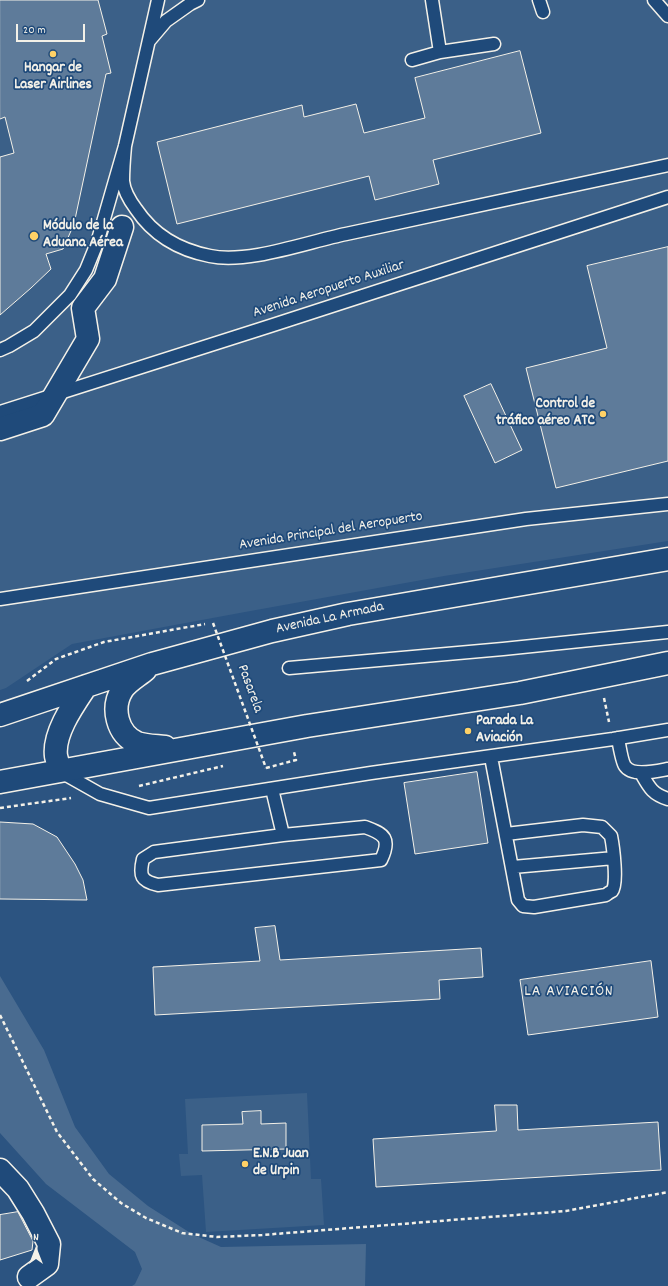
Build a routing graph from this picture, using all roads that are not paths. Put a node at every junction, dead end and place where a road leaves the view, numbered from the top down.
1 (158, 0) edge
2 (198, 0) edge
3 (432, 0) edge
4 (654, 0) edge
5 (668, 16) edge
6 (148, 42) junction
7 (494, 44) dead end
8 (440, 52) junction
9 (412, 60) dead end
10 (125, 146) junction
11 (668, 165) edge
12 (668, 197) edge
13 (122, 227) dead end
14 (0, 350) edge
15 (56, 394) junction
16 (0, 412) edge
17 (0, 429) edge
18 (668, 504) edge
19 (668, 559) edge
20 (0, 599) edge
21 (668, 632) edge
22 (668, 663) edge
23 (152, 664) junction
24 (289, 668) dead end
25 (86, 686) junction
26 (0, 715) edge
27 (668, 730) edge
28 (618, 738) junction
29 (182, 749) junction
30 (491, 757) junction
31 (668, 769) edge
32 (60, 771) junction
33 (641, 773) junction
34 (0, 782) edge
35 (272, 789) junction
36 (668, 799) edge
37 (506, 834) junction
38 (283, 836) junction
39 (614, 858) junction
40 (512, 868) junction
41 (0, 1170) edge
42 (29, 1276) dead end

1 - 6 lane
2 - 6 lane
3 - 8 lane
4 - 5 lane
6 - 10 lane
7 - 8 lane
8 - 9 lane
10 - 11 lane
10 - 14 lane
12 - 15 lane, Avenida Aeropuerto Auxiliar
13 - 15 main road
15 - 16 lane, Avenida Aeropuerto Auxiliar
15 - 17 main road
18 - 20 lane, Avenida Principal del Aeropuerto
19 - 23 main road, Avenida La Armada
21 - 24 lane
22 - 29 main road
23 - 25 main road, Avenida La Armada
23 - 29 main road
25 - 26 main road, Avenida La Armada
25 - 32 main road
27 - 28 lane
28 - 30 lane
28 - 33 lane
29 - 32 main road
30 - 35 lane
30 - 37 lane
31 - 33 lane
32 - 34 main road
32 - 35 lane
33 - 36 lane
35 - 38 lane
37 - 39 lane
37 - 40 lane
38 - 38 lane
39 - 40 lane
39 - 40 lane
41 - 42 main road

